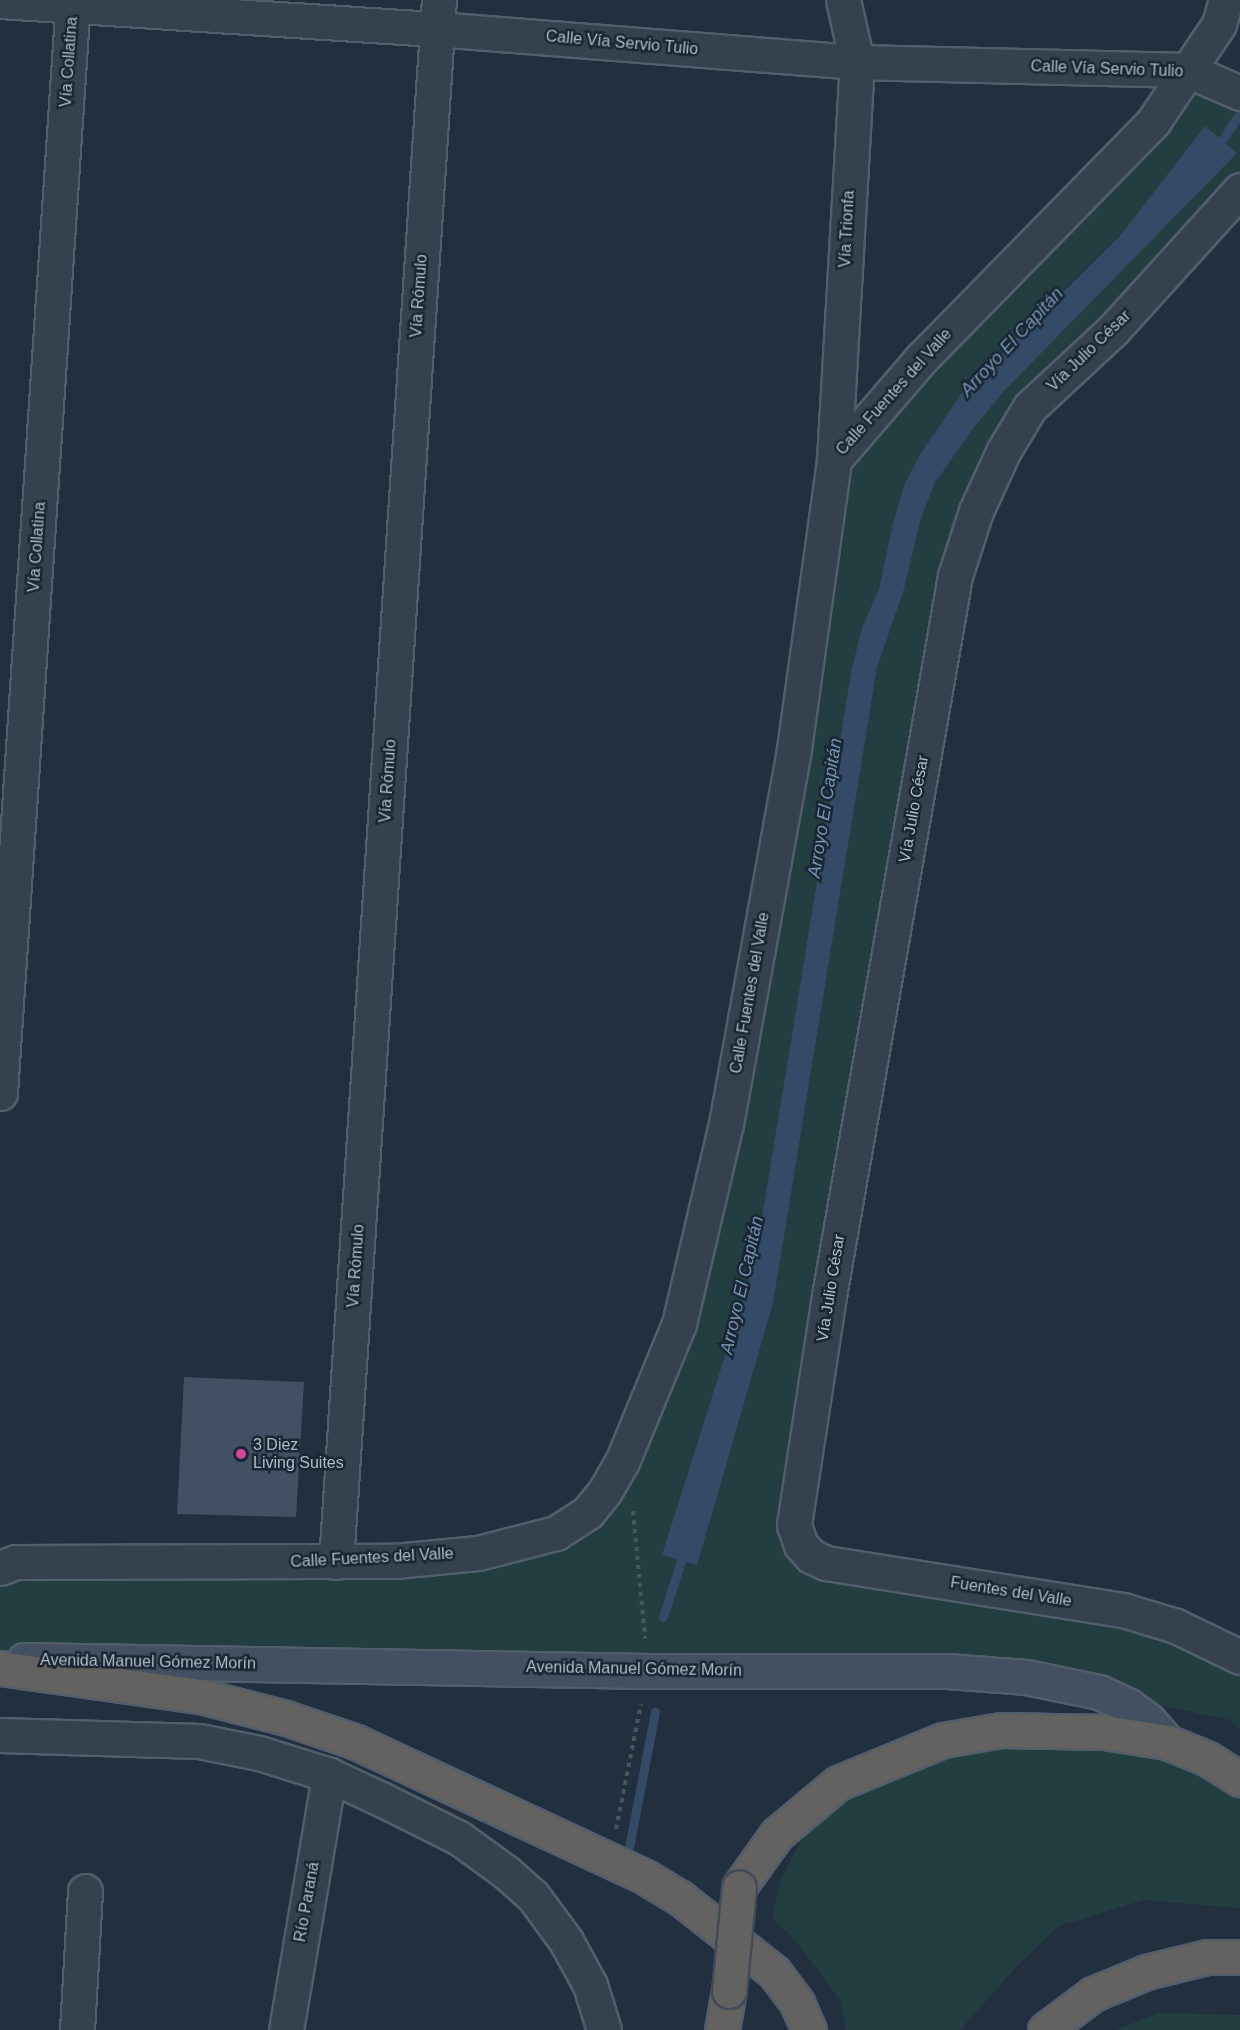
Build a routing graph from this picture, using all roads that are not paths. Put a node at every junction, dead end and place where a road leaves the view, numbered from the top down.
1 (843, 0) edge
2 (1226, 0) edge
3 (0, 1) edge
4 (73, 3) edge
5 (438, 14) edge
6 (856, 62) junction
7 (1187, 70) junction
8 (1240, 93) edge
9 (1240, 190) edge
10 (834, 460) junction
11 (0, 1093) edge
12 (794, 1525) joint
13 (336, 1562) junction
14 (0, 1568) edge
15 (1240, 1657) edge
16 (0, 1660) edge
17 (0, 1668) edge
18 (0, 1735) edge
19 (1167, 1742) junction
20 (329, 1775) junction
21 (1240, 1779) edge
22 (85, 1891) dead end
23 (1240, 1958) edge
24 (77, 2030) edge
25 (286, 2030) edge
26 (604, 2030) edge
27 (722, 2030) edge
28 (808, 2030) edge
29 (1045, 2030) edge

1 - 6 street, Vía Trionfa
2 - 7 street, Calle Fuentes del Valle
3 - 4 street, Calle Vía Servio Tulio
4 - 5 street, Calle Vía Servio Tulio
4 - 11 street, Vía Collatina
5 - 6 street, Calle Vía Servio Tulio
5 - 13 street, Vía Rómulo
6 - 7 street, Calle Vía Servio Tulio
6 - 10 street, Vía Trionfa
7 - 8 street, Calle Vía Servio Tulio
7 - 10 street, Calle Fuentes del Valle
9 - 12 street, Vía Julio César
10 - 13 street, Calle Fuentes del Valle
12 - 15 street, Fuentes del Valle
13 - 14 street, Calle Fuentes del Valle
16 - 19 main road, Avenida Manuel Gómez Morín
17 - 28 highway
18 - 20 street
19 - 21 highway, Avenida Manuel Gómez Morín
19 - 27 highway, bridge
20 - 25 street, Río Paraná
20 - 26 street
22 - 24 street
23 - 29 highway

